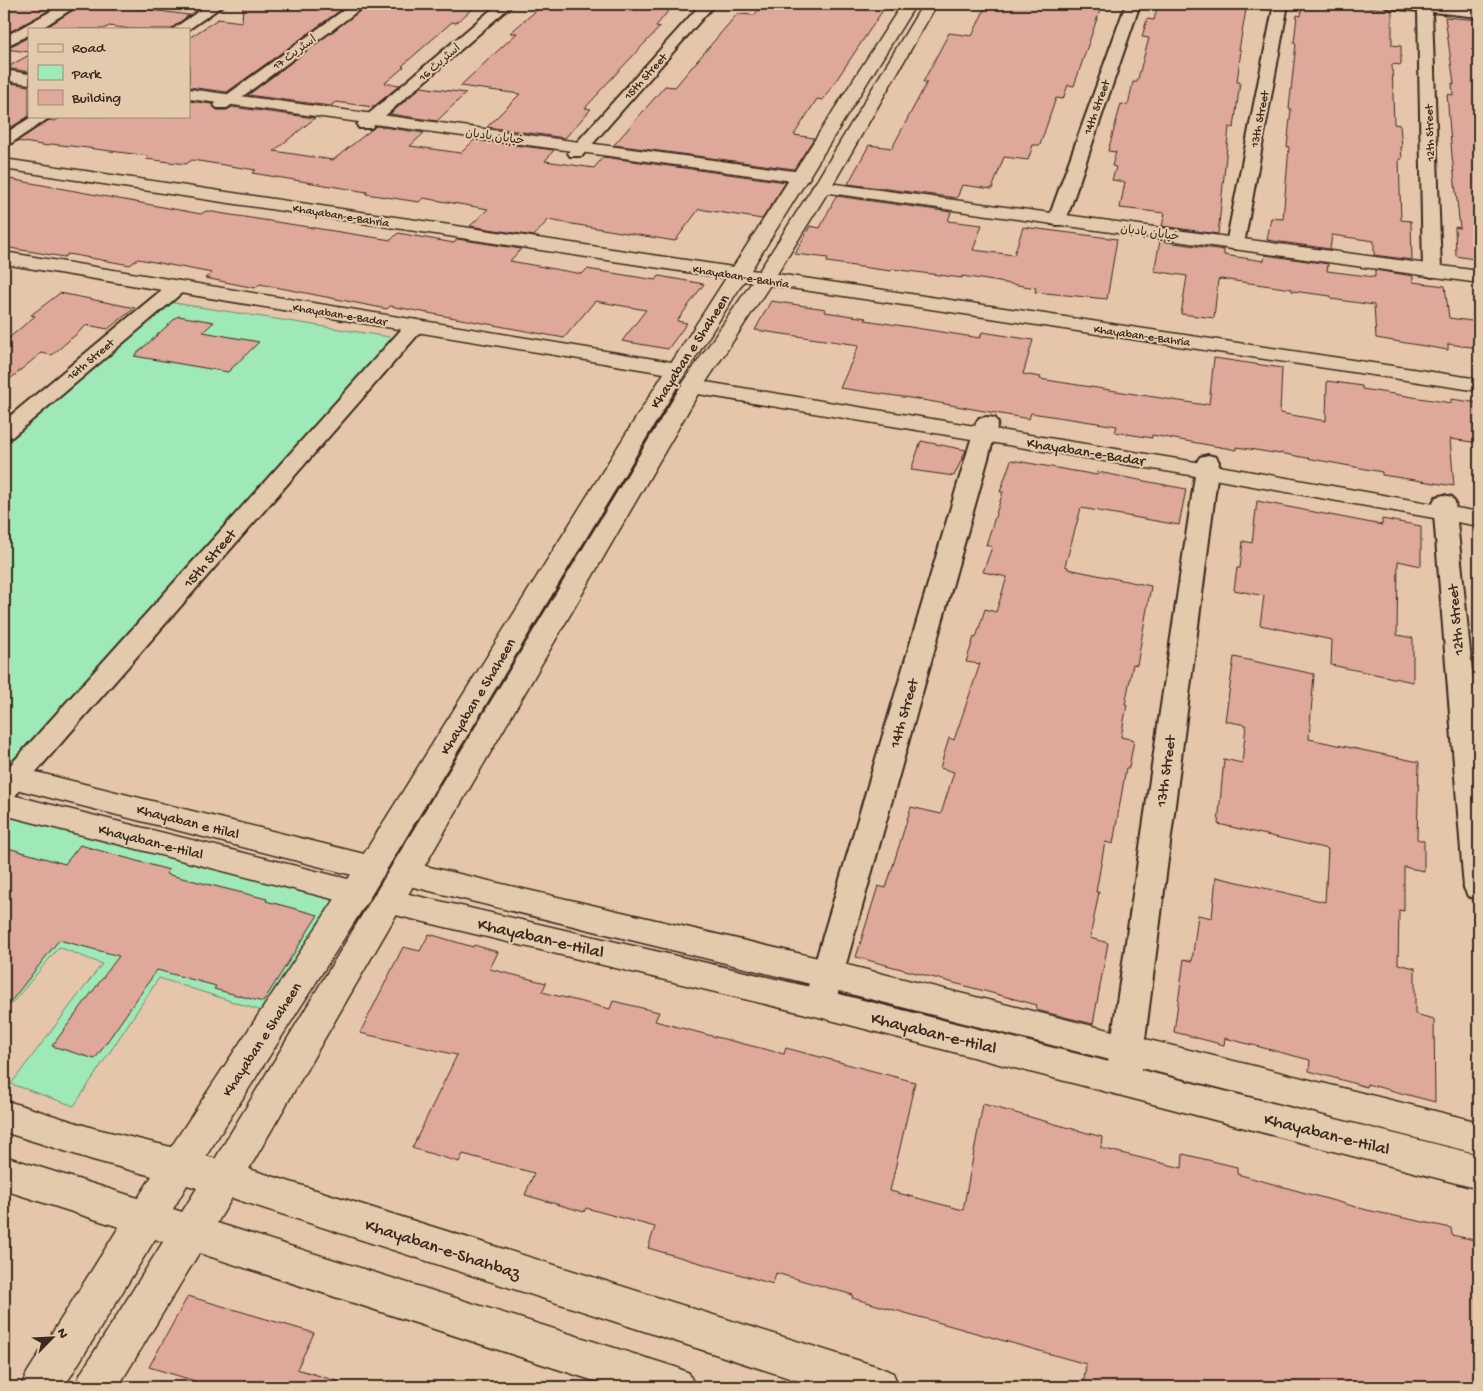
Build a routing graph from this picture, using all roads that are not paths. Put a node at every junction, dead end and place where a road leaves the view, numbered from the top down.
1 (73, 4) edge
2 (218, 4) edge
3 (360, 4) edge
4 (506, 4) edge
5 (708, 4) edge
6 (909, 4) edge
7 (930, 4) edge
8 (1133, 4) edge
9 (1281, 4) edge
10 (1389, 4) edge
11 (1425, 7) junction
12 (1479, 13) edge
13 (31, 28) edge
14 (182, 28) edge
15 (28, 30) edge
16 (4, 43) edge
17 (4, 69) edge
18 (28, 72) edge
19 (4, 75) edge
20 (28, 79) edge
21 (190, 94) edge
22 (190, 101) edge
23 (225, 103) junction
24 (41, 118) edge
25 (368, 122) junction
26 (4, 141) edge
27 (578, 150) junction
28 (4, 152) edge
29 (4, 164) edge
30 (812, 182) junction
31 (1058, 215) junction
32 (1236, 239) junction
33 (4, 258) edge
34 (1432, 265) junction
35 (1479, 266) edge
36 (4, 268) edge
37 (755, 270) junction
38 (1479, 277) edge
39 (171, 291) junction
40 (410, 331) junction
41 (1479, 370) edge
42 (685, 377) junction
43 (1479, 385) edge
44 (986, 429) junction
45 (4, 432) edge
46 (1208, 467) junction
47 (624, 477) junction
48 (1445, 507) junction
49 (1479, 507) edge
50 (1479, 519) edge
51 (6, 787) edge
52 (372, 868) junction
53 (404, 873) junction
54 (1479, 888) edge
55 (372, 897) junction
56 (823, 988) junction
57 (1125, 1066) junction
58 (4, 1116) edge
59 (1479, 1138) edge
60 (179, 1166) junction
61 (1479, 1172) edge
62 (4, 1173) edge
63 (224, 1178) junction
64 (146, 1219) junction
65 (191, 1231) junction
66 (609, 1377) edge
67 (41, 1387) edge
68 (95, 1387) edge
69 (675, 1387) edge
70 (879, 1387) edge

1 - 13 street
2 - 14 street
3 - 23 street, اسٹریٹ 17
4 - 25 street, اسٹریٹ 16
5 - 27 street, 15th Street
6 - 30 main road, Khayaban e Shaheen
7 - 30 main road, Khayaban e Shaheen
8 - 31 street, 14th Street
9 - 32 street, 13th Street
10 - 11 street
11 - 12 street
11 - 34 street, 12th Street
15 - 16 street
17 - 18 main road
19 - 20 main road
21 - 23 main road, خیابان بادبان
22 - 23 main road, خیابان بادبان
23 - 25 main road, خیابان بادبان
24 - 26 street
25 - 27 main road, خیابان بادبان
27 - 30 main road, خیابان بادبان
28 - 37 main road, Khayaban-e-Bahria
29 - 37 main road, Khayaban-e-Bahria
30 - 31 main road, خیابان بادبان
30 - 37 main road, Khayaban e Shaheen
31 - 32 main road, خیابان بادبان
32 - 34 main road, خیابان بادبان
33 - 39 main road, Khayaban-e-Badar
34 - 35 main road, خیابان بادبان
34 - 38 main road, خیابان بادبان
36 - 39 main road, Khayaban-e-Badar
37 - 41 main road, Khayaban-e-Bahria
37 - 42 main road, Khayaban e Shaheen
37 - 43 main road, Khayaban-e-Bahria
39 - 40 main road, Khayaban-e-Badar
39 - 45 street, 16th Street
40 - 42 main road, Khayaban-e-Badar
40 - 51 street, 15th Street
42 - 44 main road, Khayaban-e-Badar
42 - 47 main road, Khayaban e Shaheen
44 - 46 main road, Khayaban-e-Badar
44 - 56 street, 14th Street
46 - 48 main road, Khayaban-e-Badar
46 - 57 street, 13th Street
47 - 52 main road, Khayaban e Shaheen
47 - 53 main road, Khayaban e Shaheen
48 - 49 main road, Khayaban-e-Badar
48 - 50 main road, Khayaban-e-Badar
48 - 54 street, 12th Street
51 - 52 main road, Khayaban e Hilal
51 - 55 main road, Khayaban-e-Hilal
52 - 55 main road, Khayaban e Shaheen
53 - 55 main road, Khayaban e Shaheen
53 - 56 main road
55 - 56 main road, Khayaban-e-Hilal
55 - 60 main road, Khayaban e Shaheen
55 - 63 main road, Khayaban e Shaheen
56 - 57 main road, Khayaban-e-Hilal
57 - 59 main road
57 - 61 main road, Khayaban-e-Hilal
58 - 60 main road, Khayaban-e-Shahbaz
60 - 63 main road, Khayaban-e-Shahbaz
60 - 64 main road, Khayaban e Shaheen
62 - 64 main road
63 - 65 main road, Khayaban e Shaheen
63 - 70 main road, Khayaban-e-Shahbaz
64 - 65 main road
64 - 67 main road, Khayaban e Shaheen
65 - 66 main road
65 - 68 main road, Khayaban e Shaheen
66 - 69 main road

